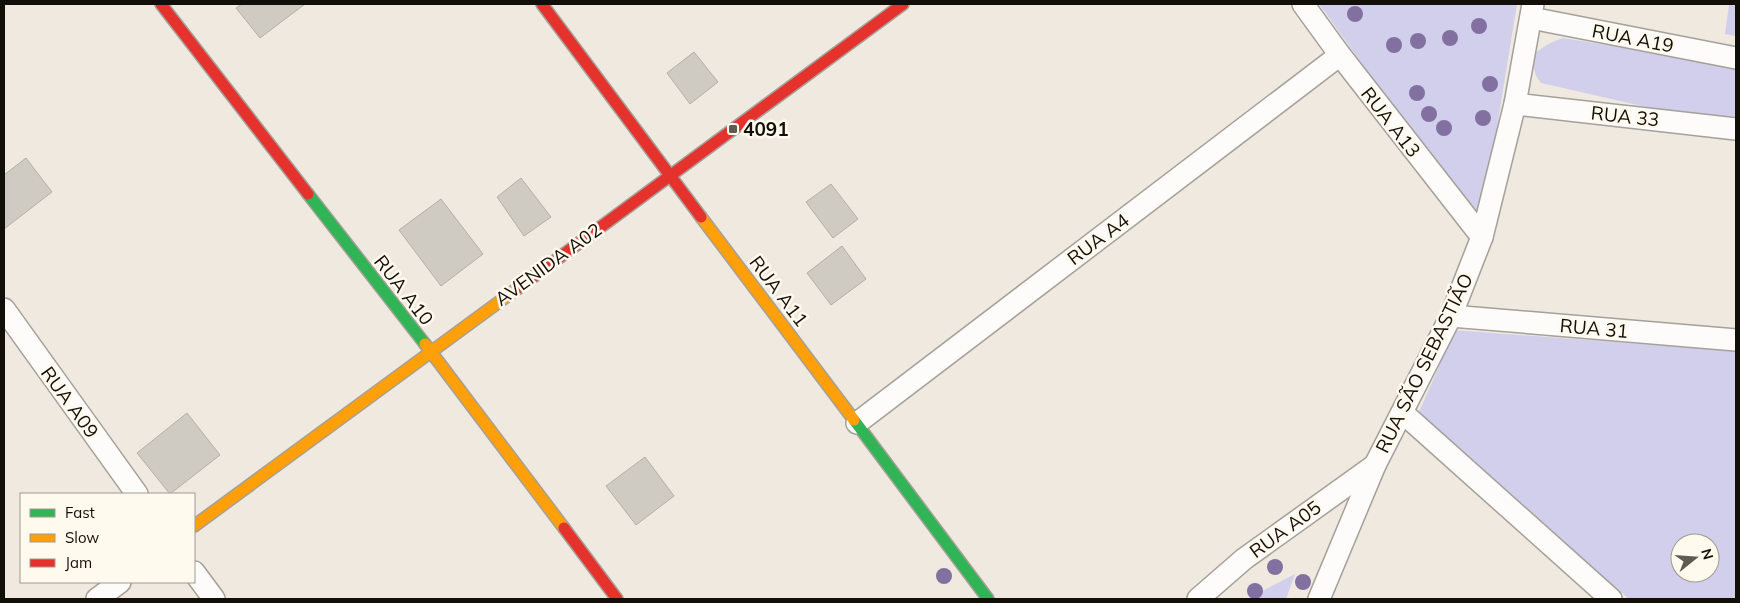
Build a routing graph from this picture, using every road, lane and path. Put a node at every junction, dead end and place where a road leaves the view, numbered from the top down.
1 (161, 4) edge
2 (542, 4) edge
3 (903, 4) edge
4 (1303, 4) edge
5 (1532, 11) edge
6 (1340, 55) junction
7 (1736, 58) edge
8 (1515, 104) junction
9 (1736, 129) edge
10 (669, 175) junction
11 (1482, 237) junction
12 (4, 309) edge
13 (1451, 316) junction
14 (1736, 340) edge
15 (430, 351) junction
16 (1403, 413) junction
17 (857, 423) junction
18 (1375, 465) junction
19 (136, 493) edge
20 (195, 525) edge
21 (195, 573) edge
22 (119, 583) edge
23 (97, 599) edge
24 (214, 599) edge
25 (617, 599) edge
26 (988, 599) edge
27 (1198, 599) edge
28 (1319, 599) edge
29 (1612, 599) edge

1 - 15 street, RUA A10
2 - 10 street, RUA A11
3 - 10 street, AVENIDA A02
4 - 6 street, RUA A13
5 - 7 street, RUA A19
5 - 8 street, RUA SÃO SEBASTIÃO
6 - 11 street, RUA A13
6 - 17 street, RUA A4
8 - 9 street, RUA 33
8 - 11 street, RUA SÃO SEBASTIÃO
10 - 15 street, AVENIDA A02
10 - 17 street, RUA A11
11 - 13 street, RUA SÃO SEBASTIÃO
12 - 19 street, RUA A09
13 - 14 street, RUA 31
13 - 16 street, RUA SÃO SEBASTIÃO
15 - 20 street, AVENIDA A02
15 - 25 street, RUA A10
16 - 18 street, RUA SÃO SEBASTIÃO
16 - 29 street
17 - 26 street, RUA A11
18 - 27 street, RUA A05
18 - 28 street, RUA SÃO SEBASTIÃO
21 - 24 street
22 - 23 street

